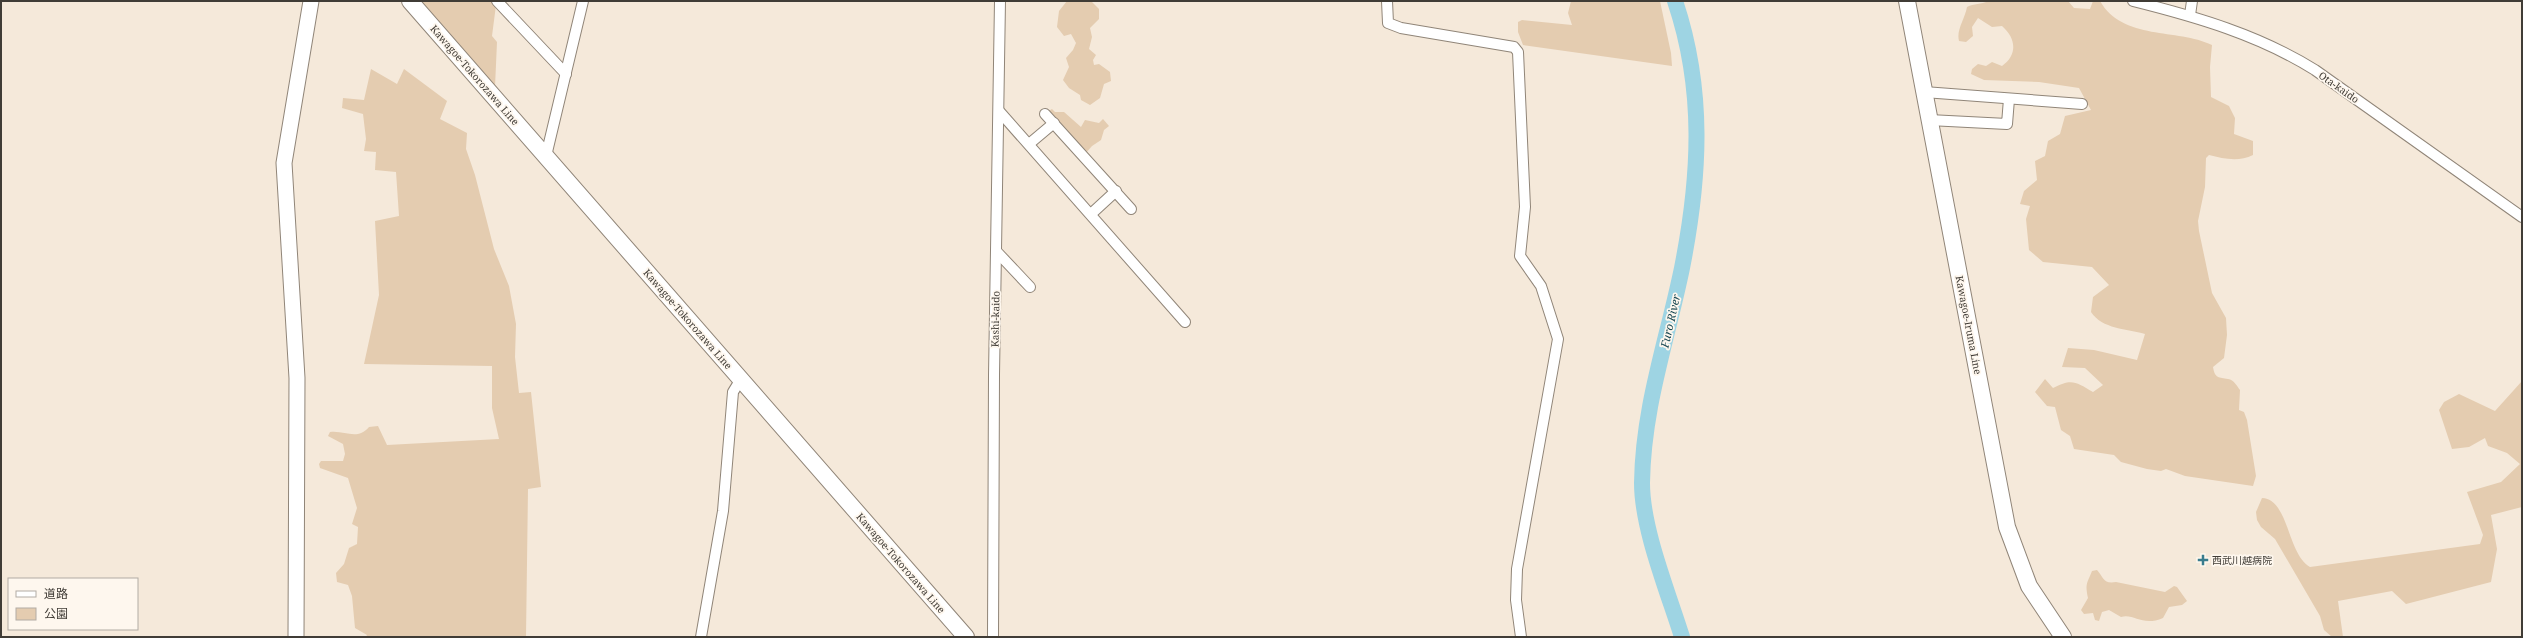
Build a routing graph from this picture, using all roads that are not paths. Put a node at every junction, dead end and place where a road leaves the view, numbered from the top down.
1 (311, 1) edge
2 (410, 1) edge
3 (497, 1) edge
4 (583, 1) edge
5 (1000, 1) edge
6 (1387, 1) edge
7 (1907, 1) edge
8 (2133, 1) edge
9 (2192, 1) edge
10 (2190, 15) junction
11 (566, 74) junction
12 (1924, 92) junction
13 (2009, 99) junction
14 (2082, 104) dead end
15 (999, 111) junction
16 (1045, 114) dead end
17 (1930, 120) junction
18 (1054, 123) junction
19 (1029, 144) junction
20 (546, 156) junction
21 (1116, 192) junction
22 (1131, 209) dead end
23 (1091, 214) junction
24 (2522, 217) edge
25 (997, 252) junction
26 (1030, 287) dead end
27 (1185, 322) dead end
28 (741, 379) junction
29 (296, 637) edge
30 (701, 637) edge
31 (966, 637) edge
32 (993, 637) edge
33 (1521, 637) edge
34 (2063, 637) edge

1 - 29 street
2 - 20 main road, Kawagoe-Tokorozawa Line
3 - 11 street
4 - 11 street
5 - 15 street, Kashi-kaido
6 - 33 street
7 - 12 main road, Kawagoe-Iruma Line
8 - 10 street, Ota-kaido
9 - 10 street
10 - 24 street, Ota-kaido
11 - 20 street
12 - 13 street
12 - 17 main road, Kawagoe-Iruma Line
13 - 14 street
13 - 17 street
15 - 19 street
15 - 25 street, Kashi-kaido
16 - 18 street
17 - 34 main road, Kawagoe-Iruma Line
18 - 19 street
18 - 21 street
19 - 23 street
20 - 28 main road, Kawagoe-Tokorozawa Line
21 - 22 street
21 - 23 street
23 - 27 street
25 - 26 street
25 - 32 street, Kashi-kaido
28 - 30 street
28 - 31 main road, Kawagoe-Tokorozawa Line

